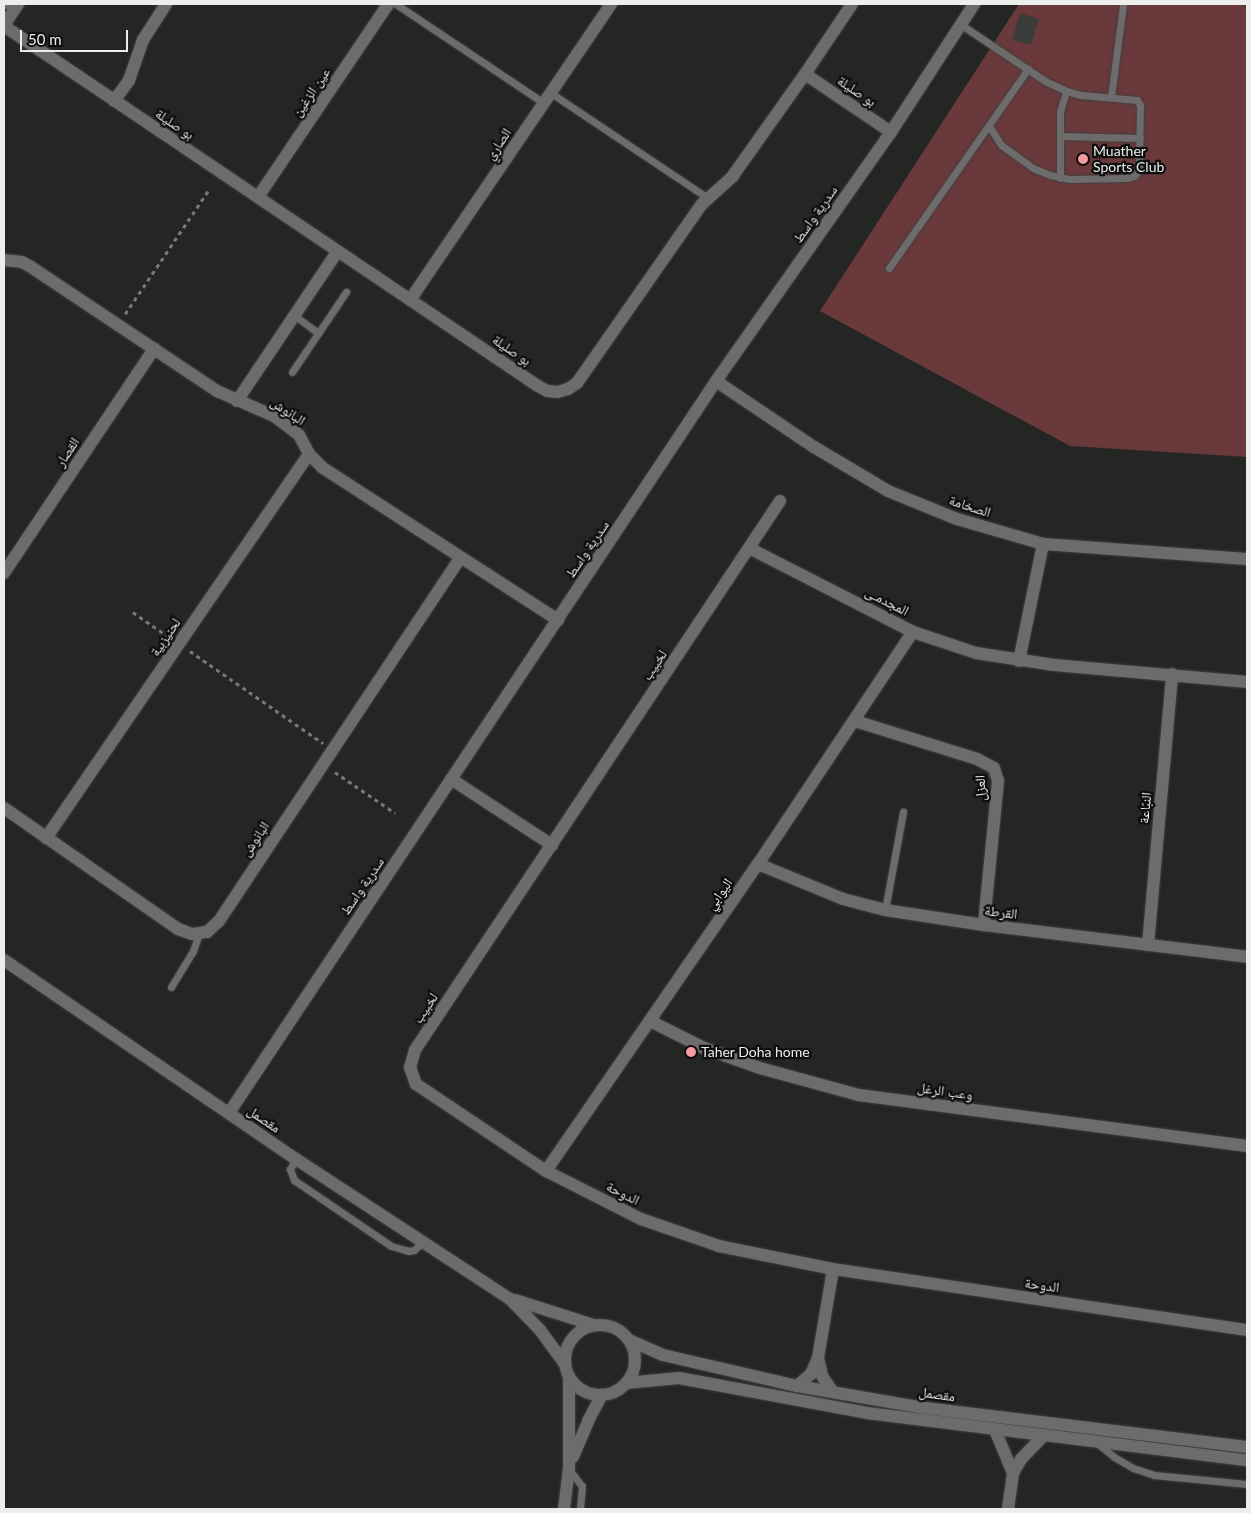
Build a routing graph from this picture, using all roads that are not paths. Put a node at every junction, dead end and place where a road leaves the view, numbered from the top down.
1 (166, 4) edge
2 (388, 4) edge
3 (396, 4) edge
4 (611, 4) edge
5 (852, 4) edge
6 (974, 4) edge
7 (1123, 4) edge
8 (12, 5) edge
9 (960, 24) junction
10 (4, 26) edge
11 (1028, 69) junction
12 (805, 74) junction
13 (1066, 91) junction
14 (1111, 97) junction
15 (547, 98) junction
16 (114, 101) junction
17 (989, 126) junction
18 (891, 132) junction
19 (1060, 136) junction
20 (1140, 138) junction
21 (1060, 178) junction
22 (258, 198) junction
23 (708, 198) junction
24 (337, 252) junction
25 (4, 260) edge
26 (889, 268) dead end
27 (346, 292) dead end
28 (410, 300) junction
29 (295, 316) junction
30 (318, 333) junction
31 (154, 349) junction
32 (292, 372) dead end
33 (716, 381) junction
34 (237, 401) junction
35 (309, 454) junction
36 (780, 501) dead end
37 (1043, 544) junction
38 (749, 548) junction
39 (460, 558) junction
40 (1247, 559) edge
41 (4, 572) edge
42 (558, 620) junction
43 (913, 632) junction
44 (1019, 660) junction
45 (1172, 674) junction
46 (1247, 682) edge
47 (856, 720) junction
48 (451, 779) junction
49 (4, 808) edge
50 (903, 812) dead end
51 (46, 838) junction
52 (552, 845) junction
53 (758, 864) junction
54 (885, 910) junction
55 (984, 925) junction
56 (200, 934) junction
57 (1148, 945) junction
58 (1247, 957) edge
59 (4, 960) edge
60 (171, 987) dead end
61 (650, 1021) junction
62 (423, 1090) joint
63 (229, 1113) junction
64 (1247, 1146) edge
65 (296, 1159) junction
66 (546, 1170) junction
67 (423, 1242) junction
68 (833, 1269) junction
69 (510, 1299) junction
70 (594, 1325) junction
71 (1247, 1330) edge
72 (629, 1340) junction
73 (818, 1358) junction
74 (565, 1364) junction
75 (569, 1377) junction
76 (626, 1383) junction
77 (798, 1386) junction
78 (832, 1391) junction
79 (602, 1395) junction
80 (995, 1430) junction
81 (1043, 1436) junction
82 (1097, 1443) junction
83 (1247, 1447) edge
84 (1247, 1460) edge
85 (569, 1468) junction
86 (1013, 1473) junction
87 (1247, 1484) edge
88 (564, 1509) edge
89 (580, 1509) edge
90 (1008, 1509) edge

1 - 16 street
2 - 22 street, عين الزغين
3 - 15 lane
4 - 15 street, الصاري
5 - 12 street, بو صليلة
6 - 9 street, سدرية واسط
7 - 14 lane
8 - 10 street
9 - 11 lane
9 - 18 street, سدرية واسط
10 - 16 street, بو صليلة
11 - 13 lane
11 - 17 lane
12 - 18 street, بو صليلة
12 - 23 street, بو صليلة
13 - 14 lane
13 - 19 lane
14 - 20 lane
15 - 23 lane
15 - 28 street, الصاري
16 - 22 street, بو صليلة
17 - 21 lane
17 - 26 lane
18 - 33 street, سدرية واسط
19 - 20 lane
19 - 21 lane
20 - 21 lane
22 - 24 street, بو صليلة
23 - 28 street, بو صليلة
24 - 28 street, بو صليلة
24 - 29 street
25 - 31 street, البانوش
27 - 30 lane
29 - 30 lane
29 - 34 street
30 - 32 lane
31 - 34 street, البانوش
31 - 41 street, القصار
33 - 37 street, الصخامة
33 - 42 street, سدرية واسط
34 - 35 street, البانوش
35 - 39 street, البانوش
35 - 51 street, لحنيزبية
36 - 38 street, لخبيب
37 - 40 street, الصخامة
37 - 44 street
38 - 43 street, المجدمـى
38 - 52 street, لخبيب
39 - 42 street, البانوش
39 - 56 street, البانوش
42 - 48 street, سدرية واسط
43 - 44 street, المجدمـى
43 - 47 street, اليوابي
44 - 45 street, المجدمـى
45 - 46 street, المجدمـى
45 - 57 street, النبّاعة
47 - 53 street, اليوابي
47 - 55 street, العزل
48 - 52 street
48 - 63 street, سدرية واسط
49 - 51 street
50 - 54 lane
51 - 56 street
52 - 62 street, لخبيب
53 - 54 street, القرطة
53 - 61 street, اليوابي
54 - 55 street, القرطة
55 - 57 street, القرطة
56 - 60 lane
57 - 58 street, القرطة
59 - 63 street, مقصمل
61 - 64 street, وعب الرغل
61 - 66 street, اليوابي
62 - 66 street, الدوحة
63 - 65 street, مقصمل
65 - 67 street, مقصمل
65 - 67 lane
66 - 68 street, الدوحة
67 - 69 street, مقصمل
68 - 71 street, الدوحة
68 - 73 street
69 - 70 street, مقصمل
69 - 74 street, مقصمل
70 - 72 street
70 - 74 street
72 - 76 street
72 - 77 street, مقصمل
73 - 77 street
73 - 78 street
74 - 75 street
75 - 79 street
75 - 85 street
76 - 79 street
76 - 80 street, مقصمل
77 - 78 street, مقصمل
78 - 83 street, مقصمل
79 - 85 street
80 - 81 street, مقصمل
80 - 86 street
81 - 82 street, مقصمل
81 - 86 street
82 - 84 street, مقصمل
82 - 87 lane
85 - 88 street
85 - 89 lane
86 - 90 street

